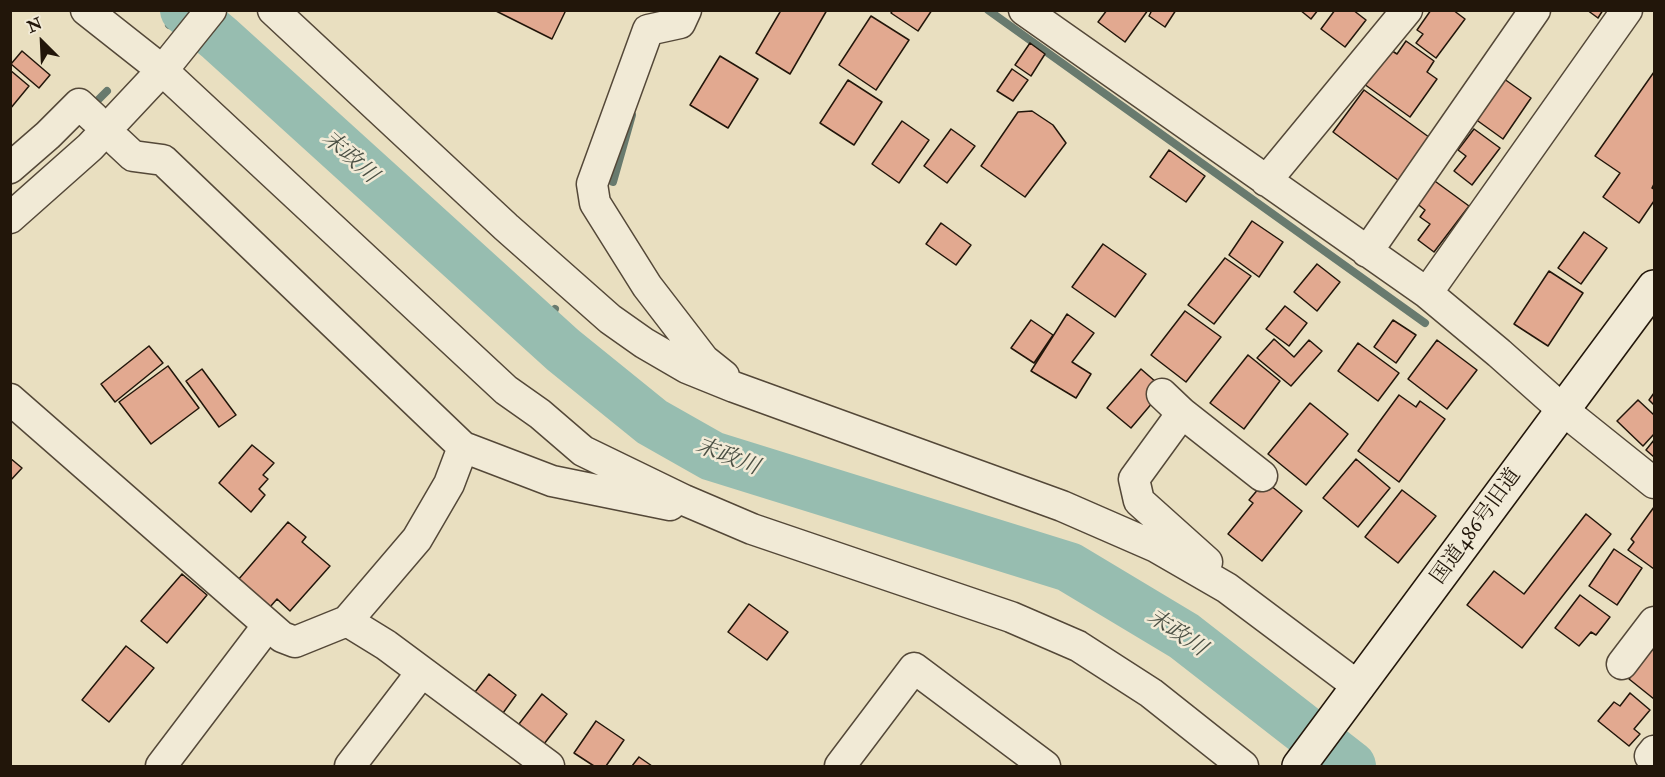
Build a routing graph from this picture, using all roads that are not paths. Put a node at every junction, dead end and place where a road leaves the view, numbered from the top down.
1 (86, 10) edge
2 (211, 10) edge
3 (273, 10) edge
4 (686, 10) edge
5 (1024, 10) edge
6 (1407, 10) edge
7 (1535, 10) edge
8 (1627, 10) edge
9 (164, 68) junction
10 (94, 118) dead end
11 (118, 142) dead end
12 (10, 168) edge
13 (1266, 181) junction
14 (10, 218) edge
15 (1367, 252) junction
16 (1654, 287) edge
17 (1427, 293) junction
18 (734, 387) junction
19 (10, 399) edge
20 (1563, 410) junction
21 (463, 447) junction
22 (1262, 476) dead end
23 (1654, 483) edge
24 (684, 500) junction
25 (1227, 588) junction
26 (347, 621) junction
27 (1654, 622) edge
28 (268, 625) junction
29 (1622, 664) dead end
30 (422, 673) junction
31 (1359, 687) junction
32 (1028, 762) edge
33 (161, 766) edge
34 (350, 766) edge
35 (549, 766) edge
36 (840, 766) edge
37 (1243, 766) edge
38 (1299, 766) edge

1 - 9 street
2 - 9 street
3 - 18 street
4 - 18 street
5 - 13 street
6 - 13 street
7 - 15 street
8 - 17 street
9 - 14 street
9 - 24 street
10 - 12 street
11 - 21 street
13 - 15 street
15 - 17 street
16 - 20 street, 国道486号旧道
17 - 20 street
18 - 25 street
19 - 28 street
20 - 23 street
20 - 31 street, 国道486号旧道
21 - 24 street
21 - 26 street
22 - 25 street
24 - 37 street
25 - 31 street
26 - 28 street
26 - 30 street
27 - 29 street
28 - 33 street
30 - 34 street
30 - 35 street
31 - 38 street, 国道486号旧道
32 - 36 street

